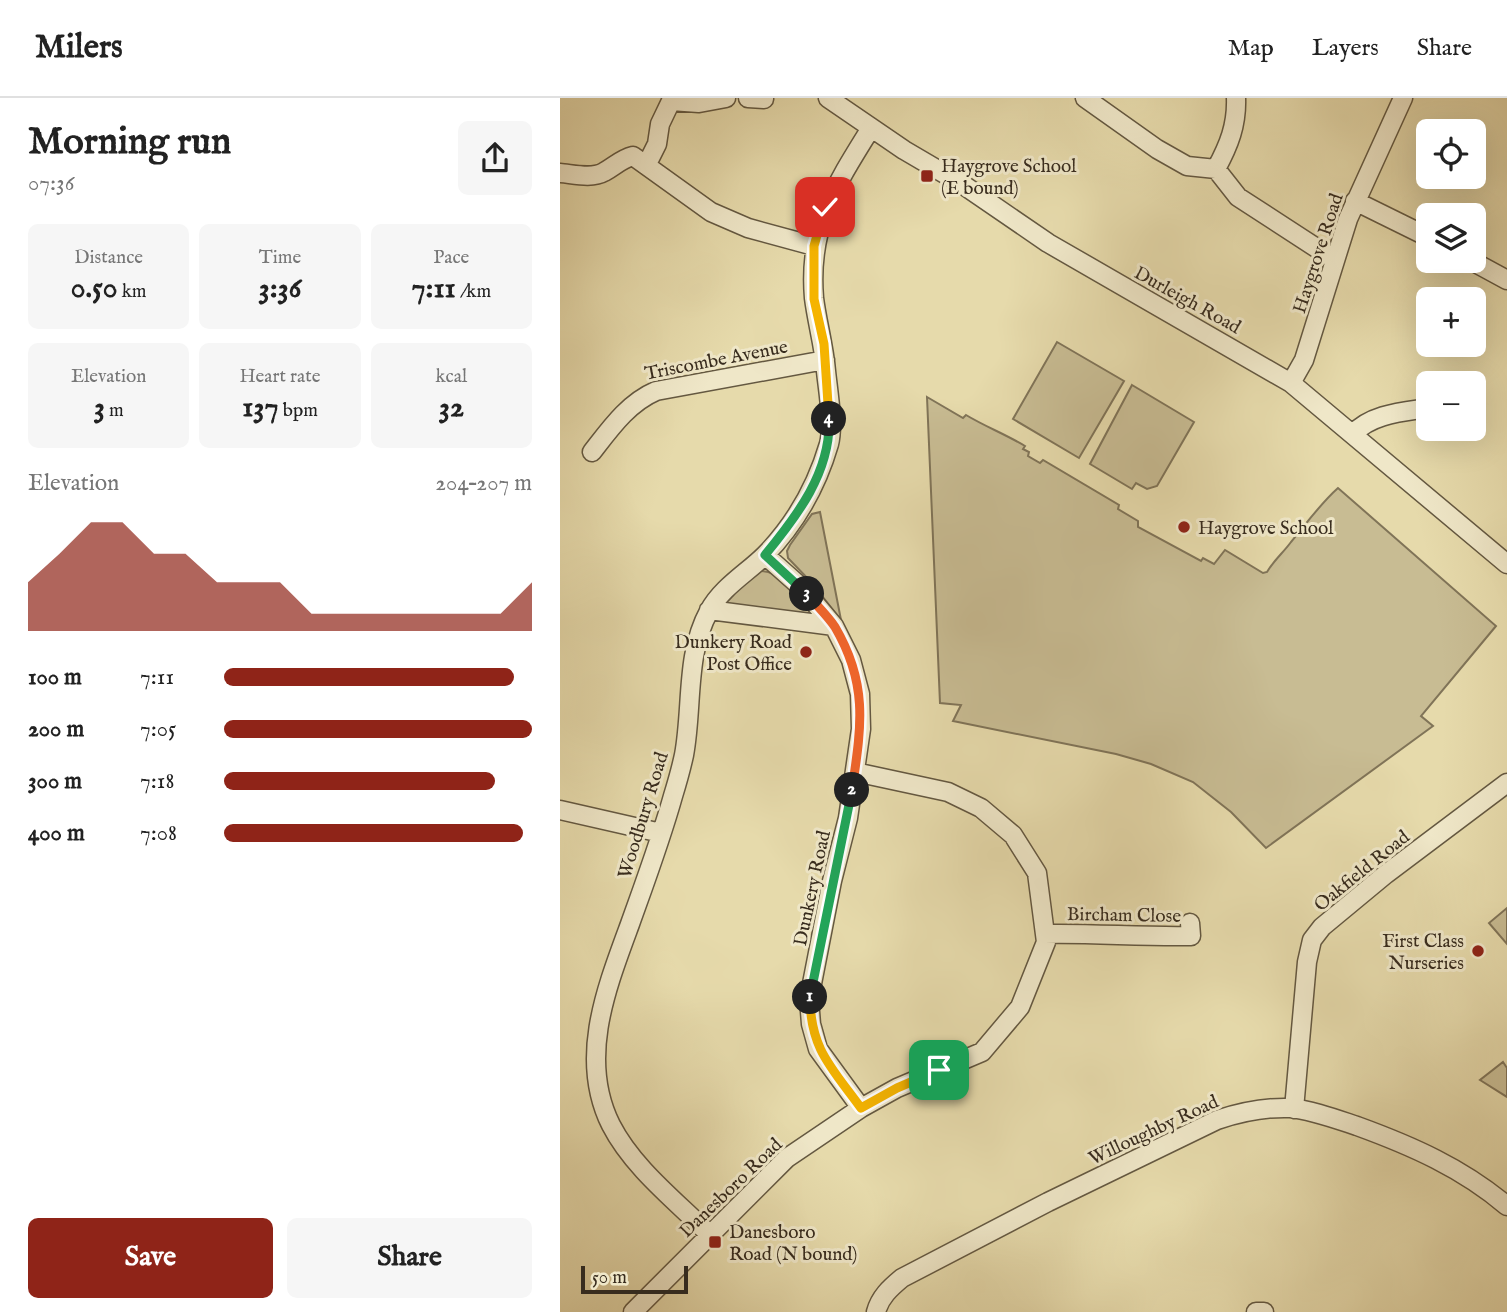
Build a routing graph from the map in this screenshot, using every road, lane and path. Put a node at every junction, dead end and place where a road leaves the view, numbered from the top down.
1 (726, 98) edge
2 (828, 98) edge
3 (1236, 98) edge
4 (1403, 98) edge
5 (1089, 99) edge
6 (669, 100) edge
7 (871, 128) junction
8 (647, 164) junction
9 (1216, 169) junction
10 (560, 173) edge
11 (1355, 201) junction
12 (1416, 231) edge
13 (814, 246) junction
14 (1335, 260) junction
15 (1486, 269) edge
16 (1507, 281) edge
17 (825, 360) junction
18 (654, 380) dead end
19 (1291, 383) junction
20 (641, 397) junction
21 (1416, 410) edge
22 (1353, 434) junction
23 (591, 452) dead end
24 (765, 555) junction
25 (1507, 564) edge
26 (709, 610) junction
27 (834, 626) junction
28 (855, 772) junction
29 (1507, 783) edge
30 (560, 810) edge
31 (661, 833) junction
32 (1190, 923) dead end
33 (1045, 934) junction
34 (861, 1108) junction
35 (1294, 1109) junction
36 (1507, 1206) edge
37 (709, 1234) junction
38 (633, 1312) edge
39 (876, 1312) edge
40 (1256, 1312) edge
41 (1264, 1312) edge

1 - 6 street
2 - 7 street, Durleigh Road
3 - 9 street
4 - 11 street, Haygrove Road
5 - 9 street
6 - 8 street
7 - 13 street, Woodbury Road
7 - 19 street, Durleigh Road
8 - 10 street
8 - 13 street
9 - 14 street
11 - 12 street
11 - 14 street, Haygrove Road
13 - 17 street, Woodbury Road
14 - 19 street, Haygrove Road
15 - 16 street
17 - 20 street, Triscombe Avenue
17 - 24 street, Woodbury Road
18 - 20 street, Triscombe Avenue
19 - 22 street, Durleigh Road
20 - 23 street
21 - 22 street
22 - 25 street, Durleigh Road
24 - 26 street, Woodbury Road
24 - 27 street, Dunkery Road
26 - 27 street
26 - 31 street, Woodbury Road
27 - 28 street, Dunkery Road
28 - 33 street, Danesboro Road
28 - 34 street, Dunkery Road
29 - 35 street, Oakfield Road
30 - 31 street
31 - 37 street, Woodbury Road
32 - 33 street, Bircham Close
33 - 34 street, Danesboro Road
34 - 37 street, Danesboro Road
35 - 36 street, Willoughby Road
35 - 39 street, Willoughby Road
37 - 38 street, Danesboro Road
40 - 41 street

